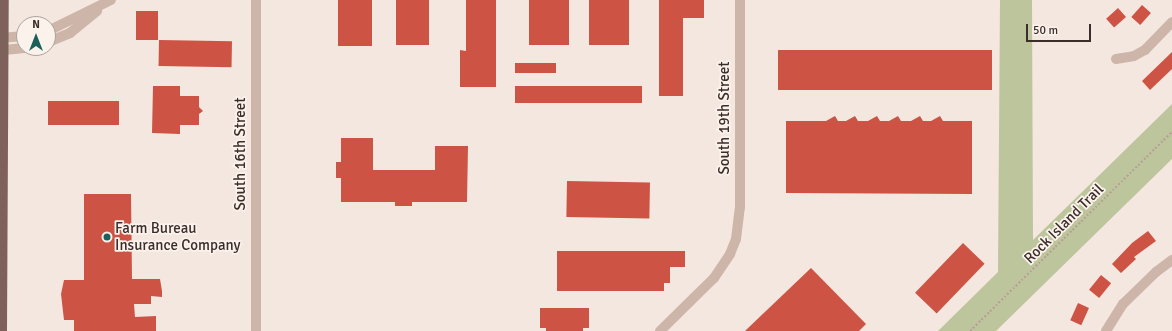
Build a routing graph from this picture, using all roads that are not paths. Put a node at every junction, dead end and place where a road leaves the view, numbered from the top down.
1 (4, 0) edge
2 (256, 0) edge
3 (740, 0) edge
4 (108, 2) edge
5 (1172, 22) edge
6 (56, 27) edge
7 (16, 37) edge
8 (2, 38) edge
9 (56, 38) edge
10 (16, 48) edge
11 (2, 49) edge
12 (1116, 59) dead end
13 (1172, 260) edge
14 (2, 290) junction
15 (0, 307) edge
16 (2, 331) edge
17 (256, 331) edge
18 (660, 331) edge
19 (1106, 331) edge

1 - 8 main road
2 - 17 street, South 16th Street
3 - 18 street, South 19th Street
4 - 6 street
4 - 9 street
5 - 12 street
7 - 8 street
8 - 11 main road
10 - 11 street
11 - 14 main road
13 - 19 street
14 - 15 main road
14 - 16 main road

